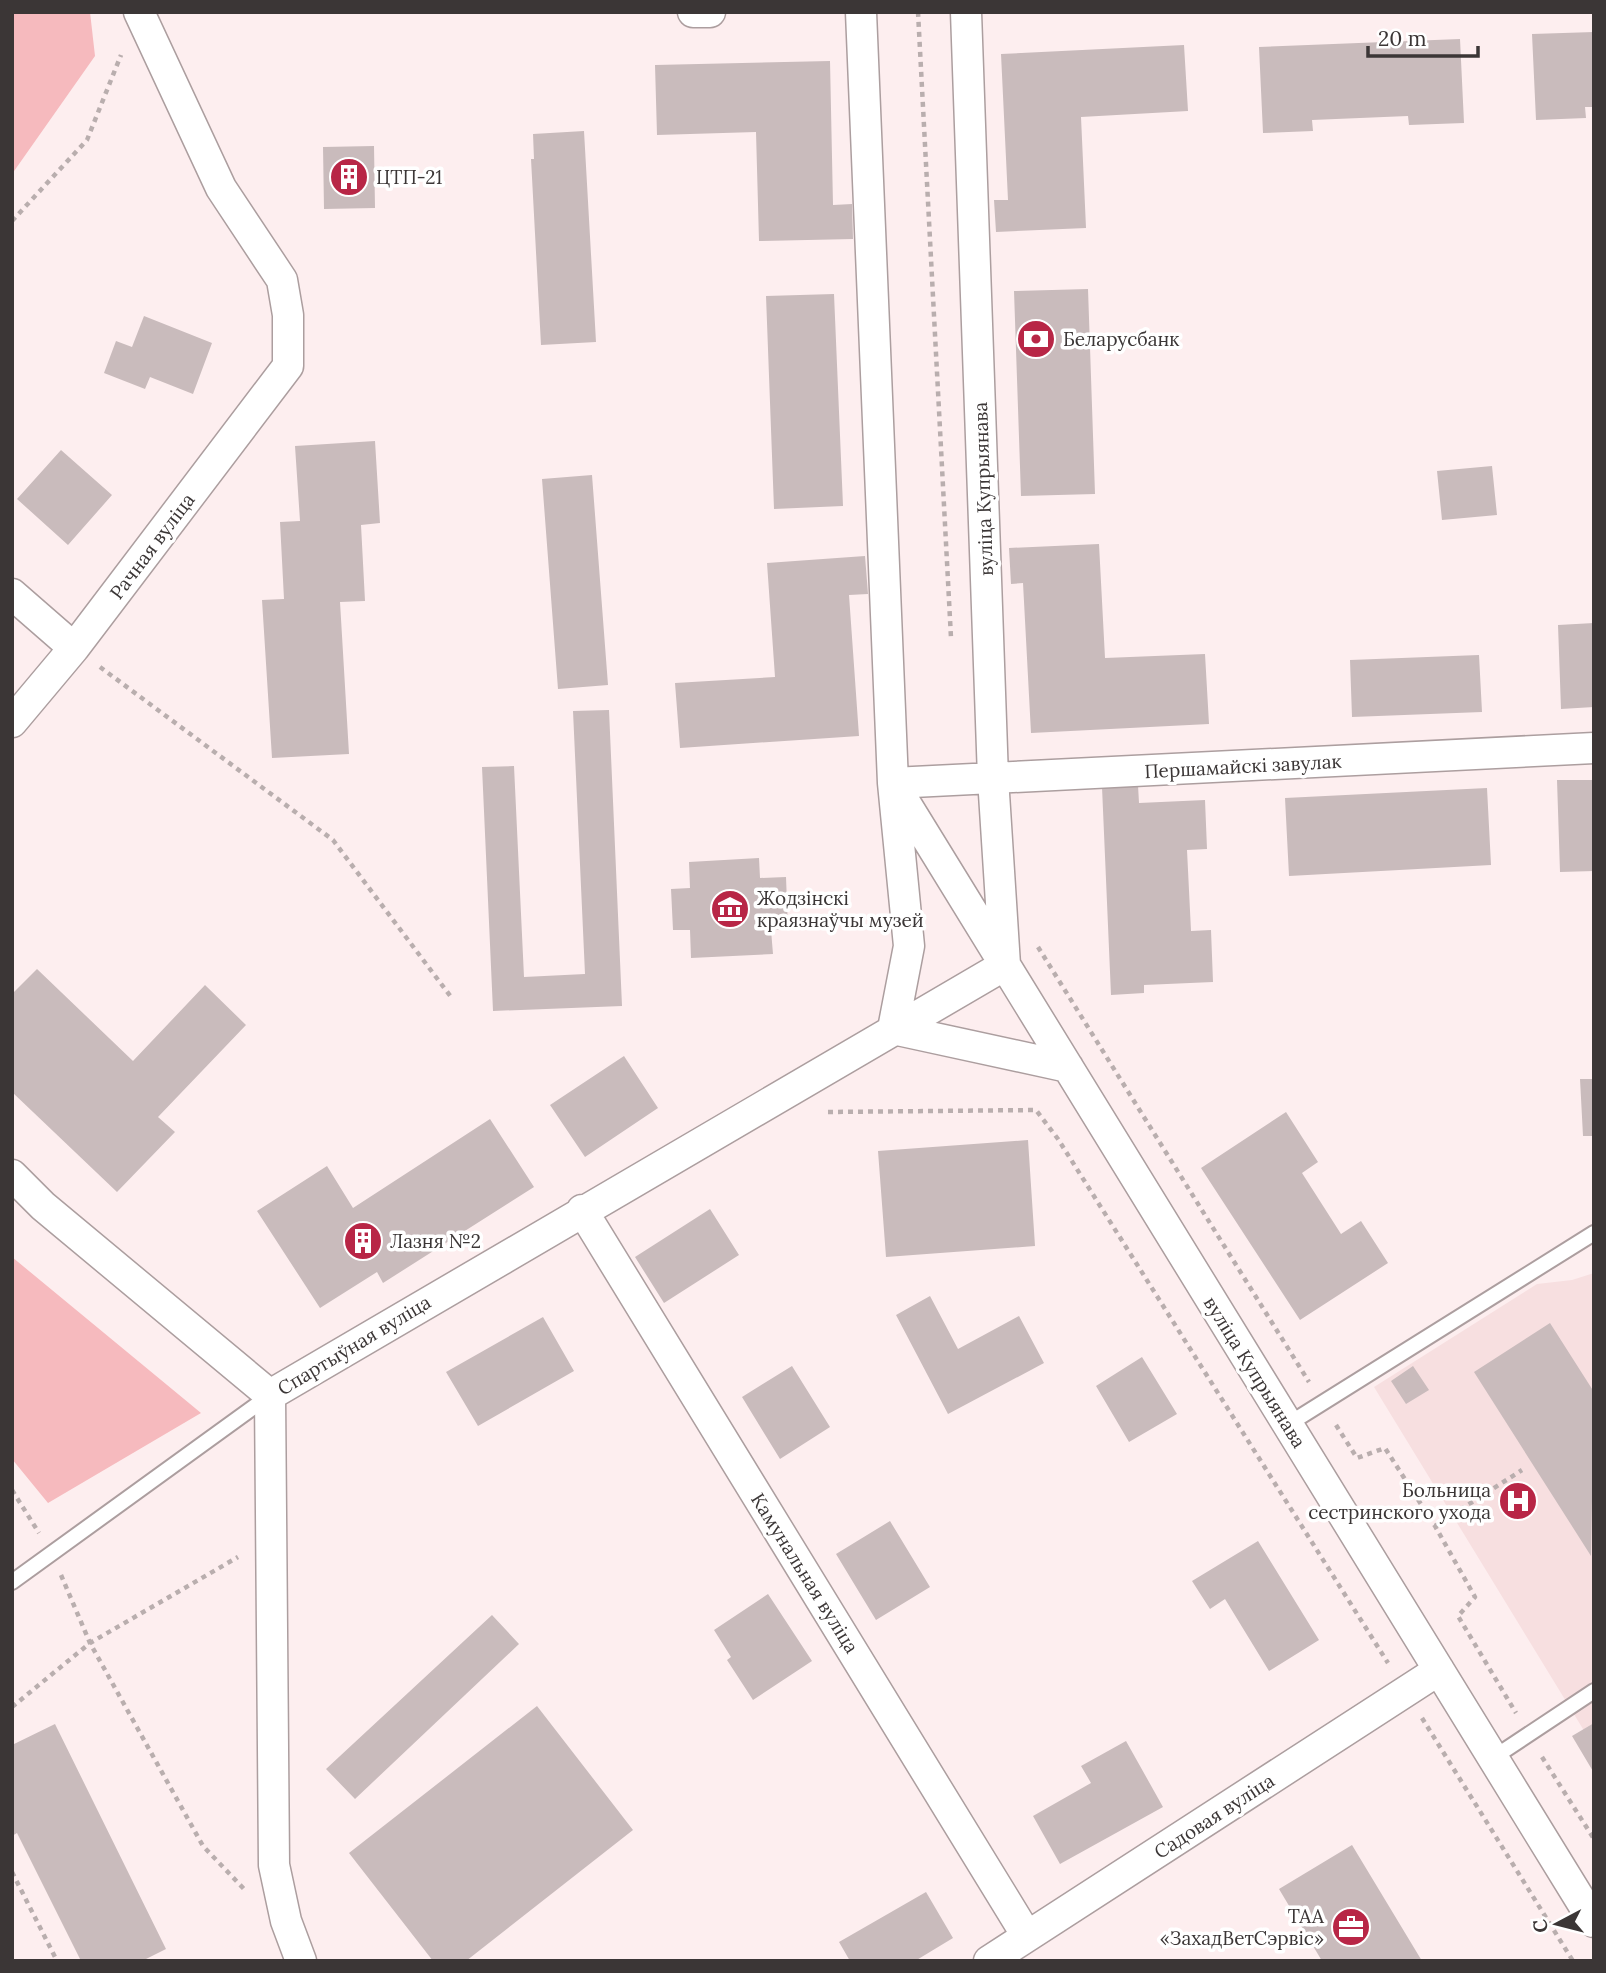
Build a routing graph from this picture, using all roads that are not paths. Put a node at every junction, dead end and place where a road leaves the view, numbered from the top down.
1 (139, 12) edge
2 (692, 12) edge
3 (710, 12) edge
4 (861, 12) edge
5 (966, 12) edge
6 (12, 594) edge
7 (74, 648) junction
8 (12, 722) edge
9 (1594, 748) edge
10 (993, 778) junction
11 (893, 783) junction
12 (1005, 965) junction
13 (893, 1029) junction
14 (1068, 1067) junction
15 (12, 1175) edge
16 (582, 1210) junction
17 (1594, 1233) edge
18 (270, 1395) junction
19 (1287, 1424) junction
20 (12, 1583) edge
21 (1439, 1670) junction
22 (1594, 1691) edge
23 (1493, 1758) junction
24 (1594, 1922) edge
25 (1027, 1936) junction
26 (301, 1961) edge
27 (989, 1961) edge

1 - 7 street, Рачная вуліца
2 - 3 street
4 - 11 street, вуліца Купрыянава
5 - 10 street, вуліца Купрыянава
6 - 7 street
7 - 8 street, Рачная вуліца
9 - 10 street, Першамайскі завулак
10 - 11 street, Першамайскі завулак
10 - 12 street, вуліца Купрыянава
11 - 12 street, вуліца Купрыянава
11 - 13 street, вуліца Купрыянава
12 - 13 street, Спартыўная вуліца
12 - 14 street, вуліца Купрыянава
13 - 14 street
13 - 16 street, Спартыўная вуліца
14 - 19 street, вуліца Купрыянава
15 - 18 street
16 - 18 street, Спартыўная вуліца
16 - 25 street, Камунальная вуліца
17 - 19 lane
18 - 20 lane
18 - 26 street, Спартыўная вуліца
19 - 21 street, вуліца Купрыянава
21 - 23 street, вуліца Купрыянава
21 - 25 street, Садовая вуліца
22 - 23 lane
23 - 24 street, вуліца Купрыянава
25 - 27 street, Садовая вуліца

